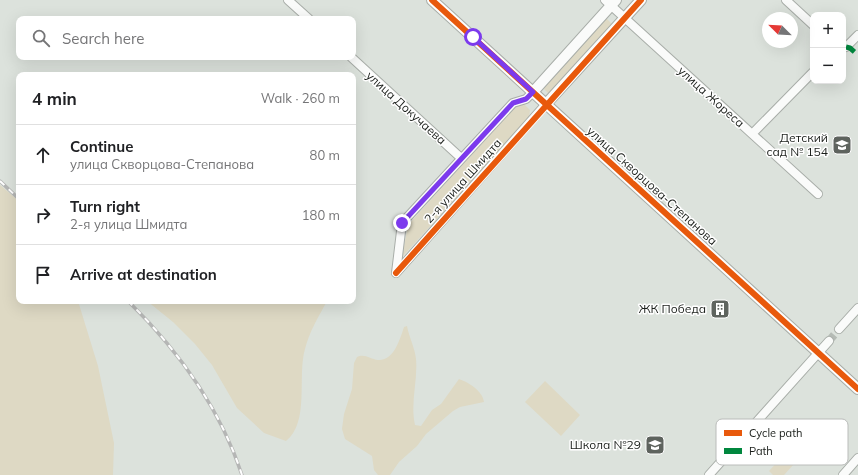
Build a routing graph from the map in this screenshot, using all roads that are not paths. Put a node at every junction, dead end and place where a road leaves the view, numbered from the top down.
1 (288, 0) edge
2 (432, 0) edge
3 (641, 0) edge
4 (786, 0) edge
5 (611, 2) edge
6 (306, 16) edge
7 (624, 18) junction
8 (810, 22) edge
9 (858, 35) edge
10 (846, 47) edge
11 (354, 60) edge
12 (810, 75) edge
13 (533, 92) junction
14 (546, 104) junction
15 (752, 134) junction
16 (461, 158) junction
17 (818, 194) dead end
18 (858, 308) edge
19 (839, 329) tunnel mouth
20 (829, 341) tunnel mouth
21 (818, 353) junction
22 (858, 389) edge
23 (759, 419) edge
24 (858, 458) edge
25 (718, 465) edge
26 (709, 475) edge
27 (843, 475) edge

1 - 6 street
2 - 13 street, улица Скворцова-Степанова
3 - 7 street
4 - 8 street
5 - 7 street, улица Жореса
5 - 13 street
7 - 14 street
7 - 15 street, улица Жореса
9 - 10 street
11 - 16 street, улица Докучаева
12 - 15 street
13 - 14 street, улица Скворцова-Степанова
13 - 16 street, 2-я улица Шмидта
14 - 16 street, 2-я улица Шмидта
14 - 21 street, улица Скворцова-Степанова
15 - 17 street, улица Жореса
18 - 19 street
20 - 21 street
21 - 22 street, улица Скворцова-Степанова
21 - 23 street
24 - 27 street
25 - 26 street

